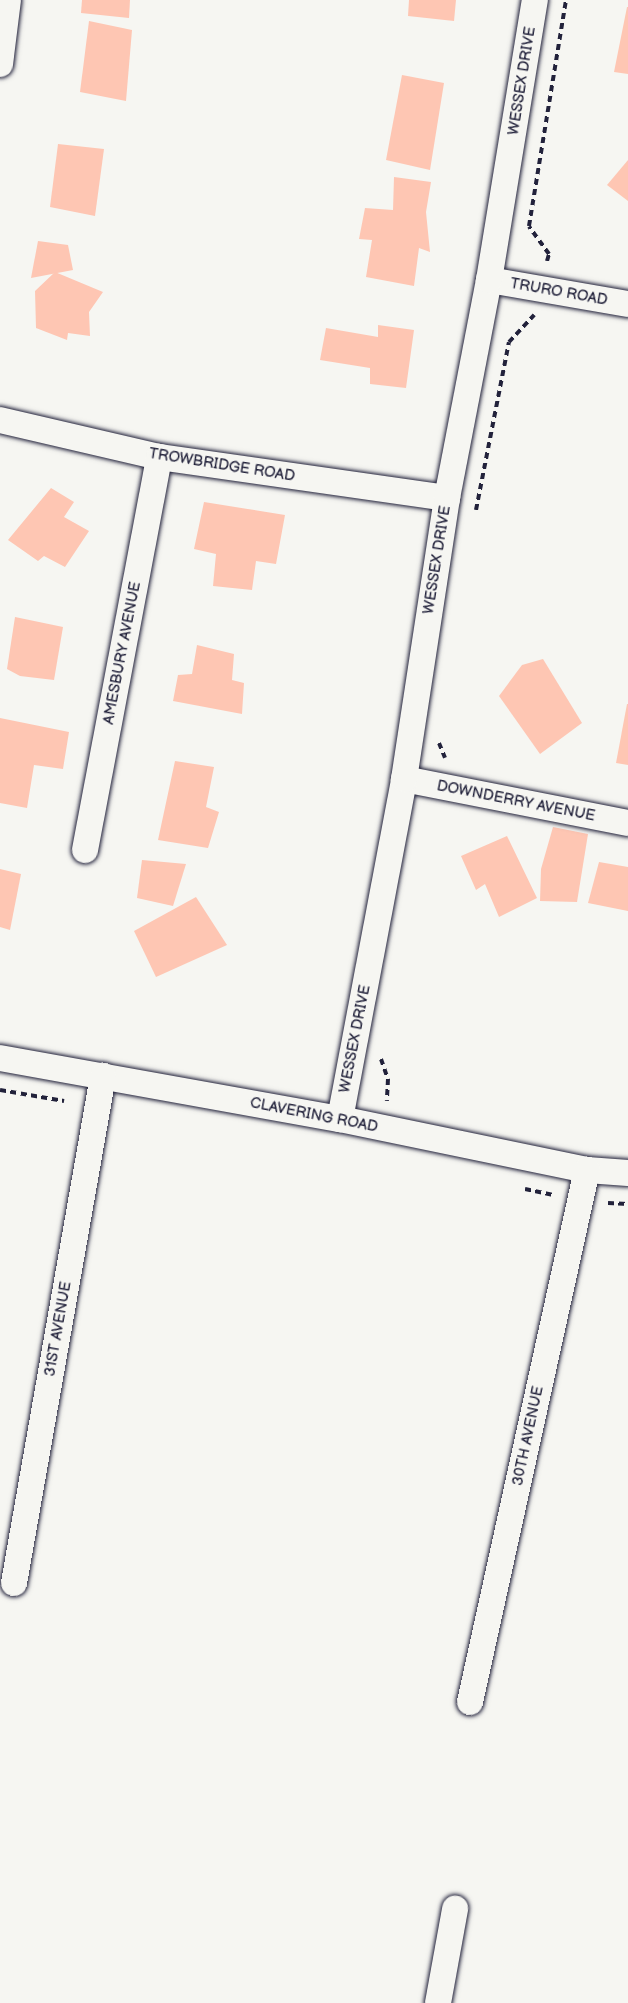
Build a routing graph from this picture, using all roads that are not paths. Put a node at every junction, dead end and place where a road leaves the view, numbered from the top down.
1 (8, 0) edge
2 (535, 0) edge
3 (0, 64) edge
4 (489, 280) junction
5 (628, 304) edge
6 (0, 420) edge
7 (159, 457) junction
8 (447, 498) junction
9 (404, 779) junction
10 (628, 823) edge
11 (85, 850) dead end
12 (0, 1058) edge
13 (103, 1076) junction
14 (340, 1119) junction
15 (587, 1170) junction
16 (628, 1173) edge
17 (14, 1583) dead end
18 (470, 1702) dead end
19 (455, 1909) dead end
20 (438, 2003) edge

1 - 3 street
2 - 4 street, WESSEX DRIVE
4 - 5 street, TRURO ROAD
4 - 8 street, WESSEX DRIVE
6 - 7 street, TROWBRIDGE ROAD
7 - 8 street, TROWBRIDGE ROAD
7 - 11 street, AMESBURY AVENUE
8 - 9 street, WESSEX DRIVE
9 - 10 street, DOWNDERRY AVENUE
9 - 14 street, WESSEX DRIVE
12 - 13 street, CLAVERING ROAD
13 - 14 street, CLAVERING ROAD
13 - 17 street, 31ST AVENUE
14 - 15 street, CLAVERING ROAD
15 - 16 street, CLAVERING ROAD
15 - 18 street, 30TH AVENUE
19 - 20 street

